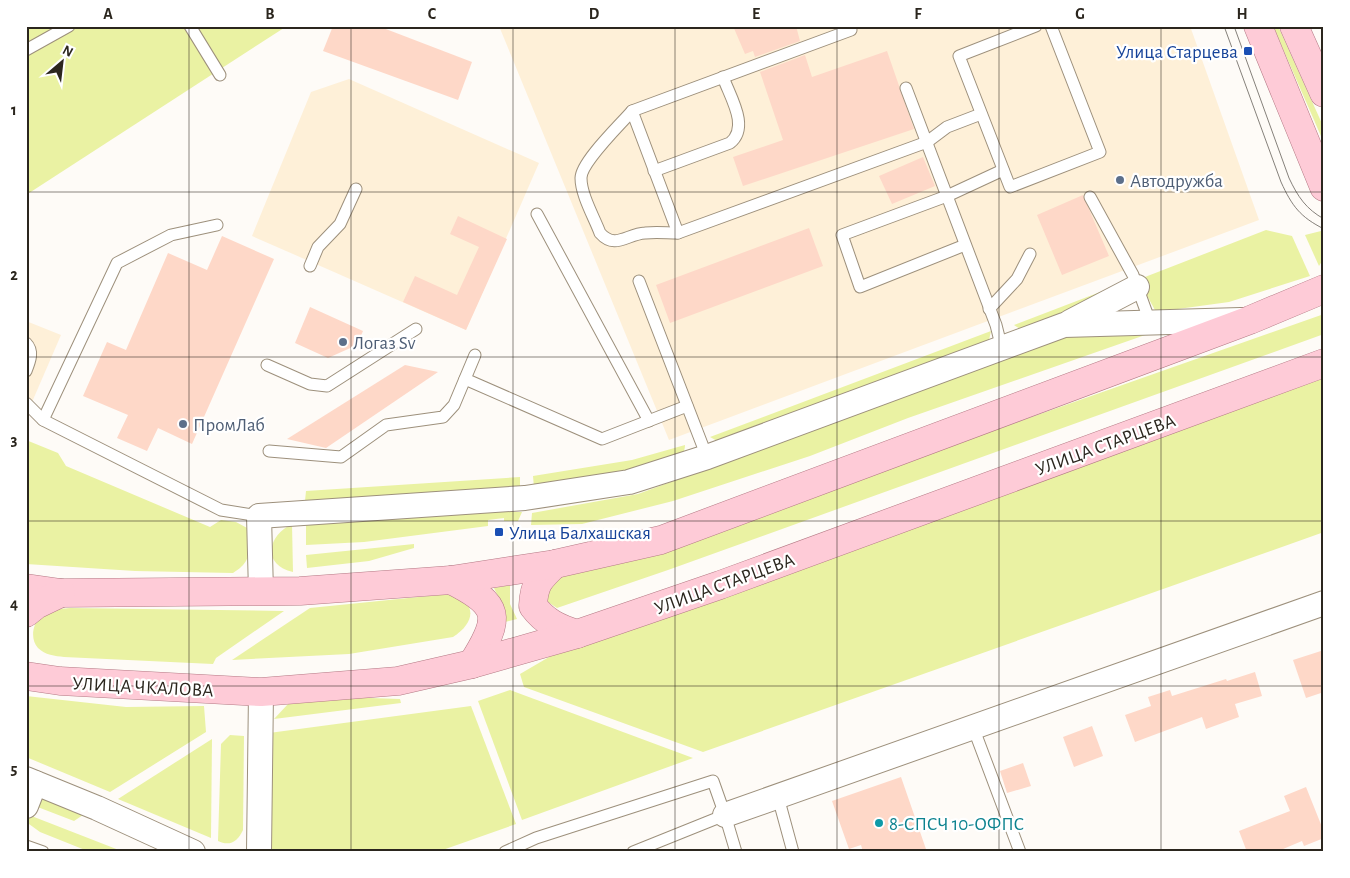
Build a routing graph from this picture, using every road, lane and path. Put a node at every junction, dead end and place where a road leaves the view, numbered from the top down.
1 (69, 26) edge
2 (190, 26) edge
3 (1036, 26) edge
4 (1051, 26) edge
5 (1258, 26) edge
6 (1294, 26) edge
7 (851, 30) dead end
8 (26, 50) edge
9 (220, 75) dead end
10 (723, 77) junction
11 (906, 88) dead end
12 (1324, 93) edge
13 (632, 110) junction
14 (981, 114) junction
15 (927, 142) junction
16 (1003, 170) junction
17 (654, 171) junction
18 (1324, 187) edge
19 (356, 189) dead end
20 (947, 196) junction
21 (1090, 197) dead end
22 (537, 214) dead end
23 (217, 225) dead end
24 (678, 233) junction
25 (965, 245) junction
26 (1030, 254) dead end
27 (310, 266) dead end
28 (639, 281) dead end
29 (1137, 287) junction
30 (1323, 288) edge
31 (989, 309) junction
32 (1250, 320) junction
33 (1150, 322) junction
34 (1064, 325) junction
35 (416, 329) dead end
36 (26, 342) edge
37 (1002, 349) junction
38 (476, 355) dead end
39 (1324, 364) edge
40 (266, 365) dead end
41 (26, 371) edge
42 (465, 379) junction
43 (26, 404) edge
44 (687, 406) junction
45 (26, 413) edge
46 (43, 420) junction
47 (649, 421) junction
48 (269, 452) dead end
49 (707, 457) junction
50 (258, 516) junction
51 (555, 564) junction
52 (451, 580) junction
53 (26, 588) edge
54 (261, 592) junction
55 (61, 593) junction
56 (1324, 603) edge
57 (26, 613) edge
58 (577, 634) junction
59 (26, 657) edge
60 (472, 664) junction
61 (26, 676) edge
62 (60, 682) junction
63 (261, 692) junction
64 (973, 727) junction
65 (30, 781) edge
66 (778, 797) junction
67 (26, 806) edge
68 (725, 815) junction
69 (26, 846) edge
70 (43, 852) edge
71 (193, 852) edge
72 (259, 852) edge
73 (505, 852) edge
74 (633, 852) edge
75 (736, 852) edge
76 (793, 852) edge
77 (1020, 852) edge

1 - 8 lane
2 - 9 lane
3 - 14 lane
4 - 16 lane
5 - 18 main road
6 - 12 main road
7 - 10 lane
10 - 13 lane
10 - 17 lane
11 - 15 lane
13 - 17 lane
13 - 24 lane
14 - 15 lane
14 - 16 lane
15 - 20 lane
15 - 24 lane
16 - 20 lane
17 - 24 lane
19 - 27 lane
20 - 25 lane
20 - 25 lane
21 - 29 lane
22 - 47 lane
23 - 46 lane
25 - 31 lane
26 - 31 lane
28 - 44 lane
29 - 33 lane
29 - 34 street
30 - 32 main road
31 - 37 lane
32 - 33 street
32 - 51 main road
33 - 34 street
34 - 37 street
35 - 40 lane
36 - 41 lane
37 - 49 street
38 - 42 lane
39 - 58 main road, УЛИЦА СТАРЦЕВА
42 - 47 lane
42 - 48 lane
43 - 46 lane
44 - 47 lane
44 - 49 lane
45 - 46 lane
46 - 50 lane
49 - 50 street
50 - 54 street
51 - 52 main road
51 - 58 main road
52 - 54 main road
52 - 60 main road
53 - 55 main road
54 - 55 main road
55 - 57 main road
56 - 64 street
58 - 60 main road, УЛИЦА СТАРЦЕВА
59 - 62 main road
60 - 63 main road, УЛИЦА СТАРЦЕВА
61 - 62 main road, УЛИЦА ЧКАЛОВА
62 - 63 main road, УЛИЦА ЧКАЛОВА
63 - 72 street
64 - 66 street
64 - 77 lane
65 - 67 street
65 - 71 street
66 - 68 street
66 - 76 lane
68 - 73 lane
68 - 74 lane
68 - 75 lane
69 - 70 lane

